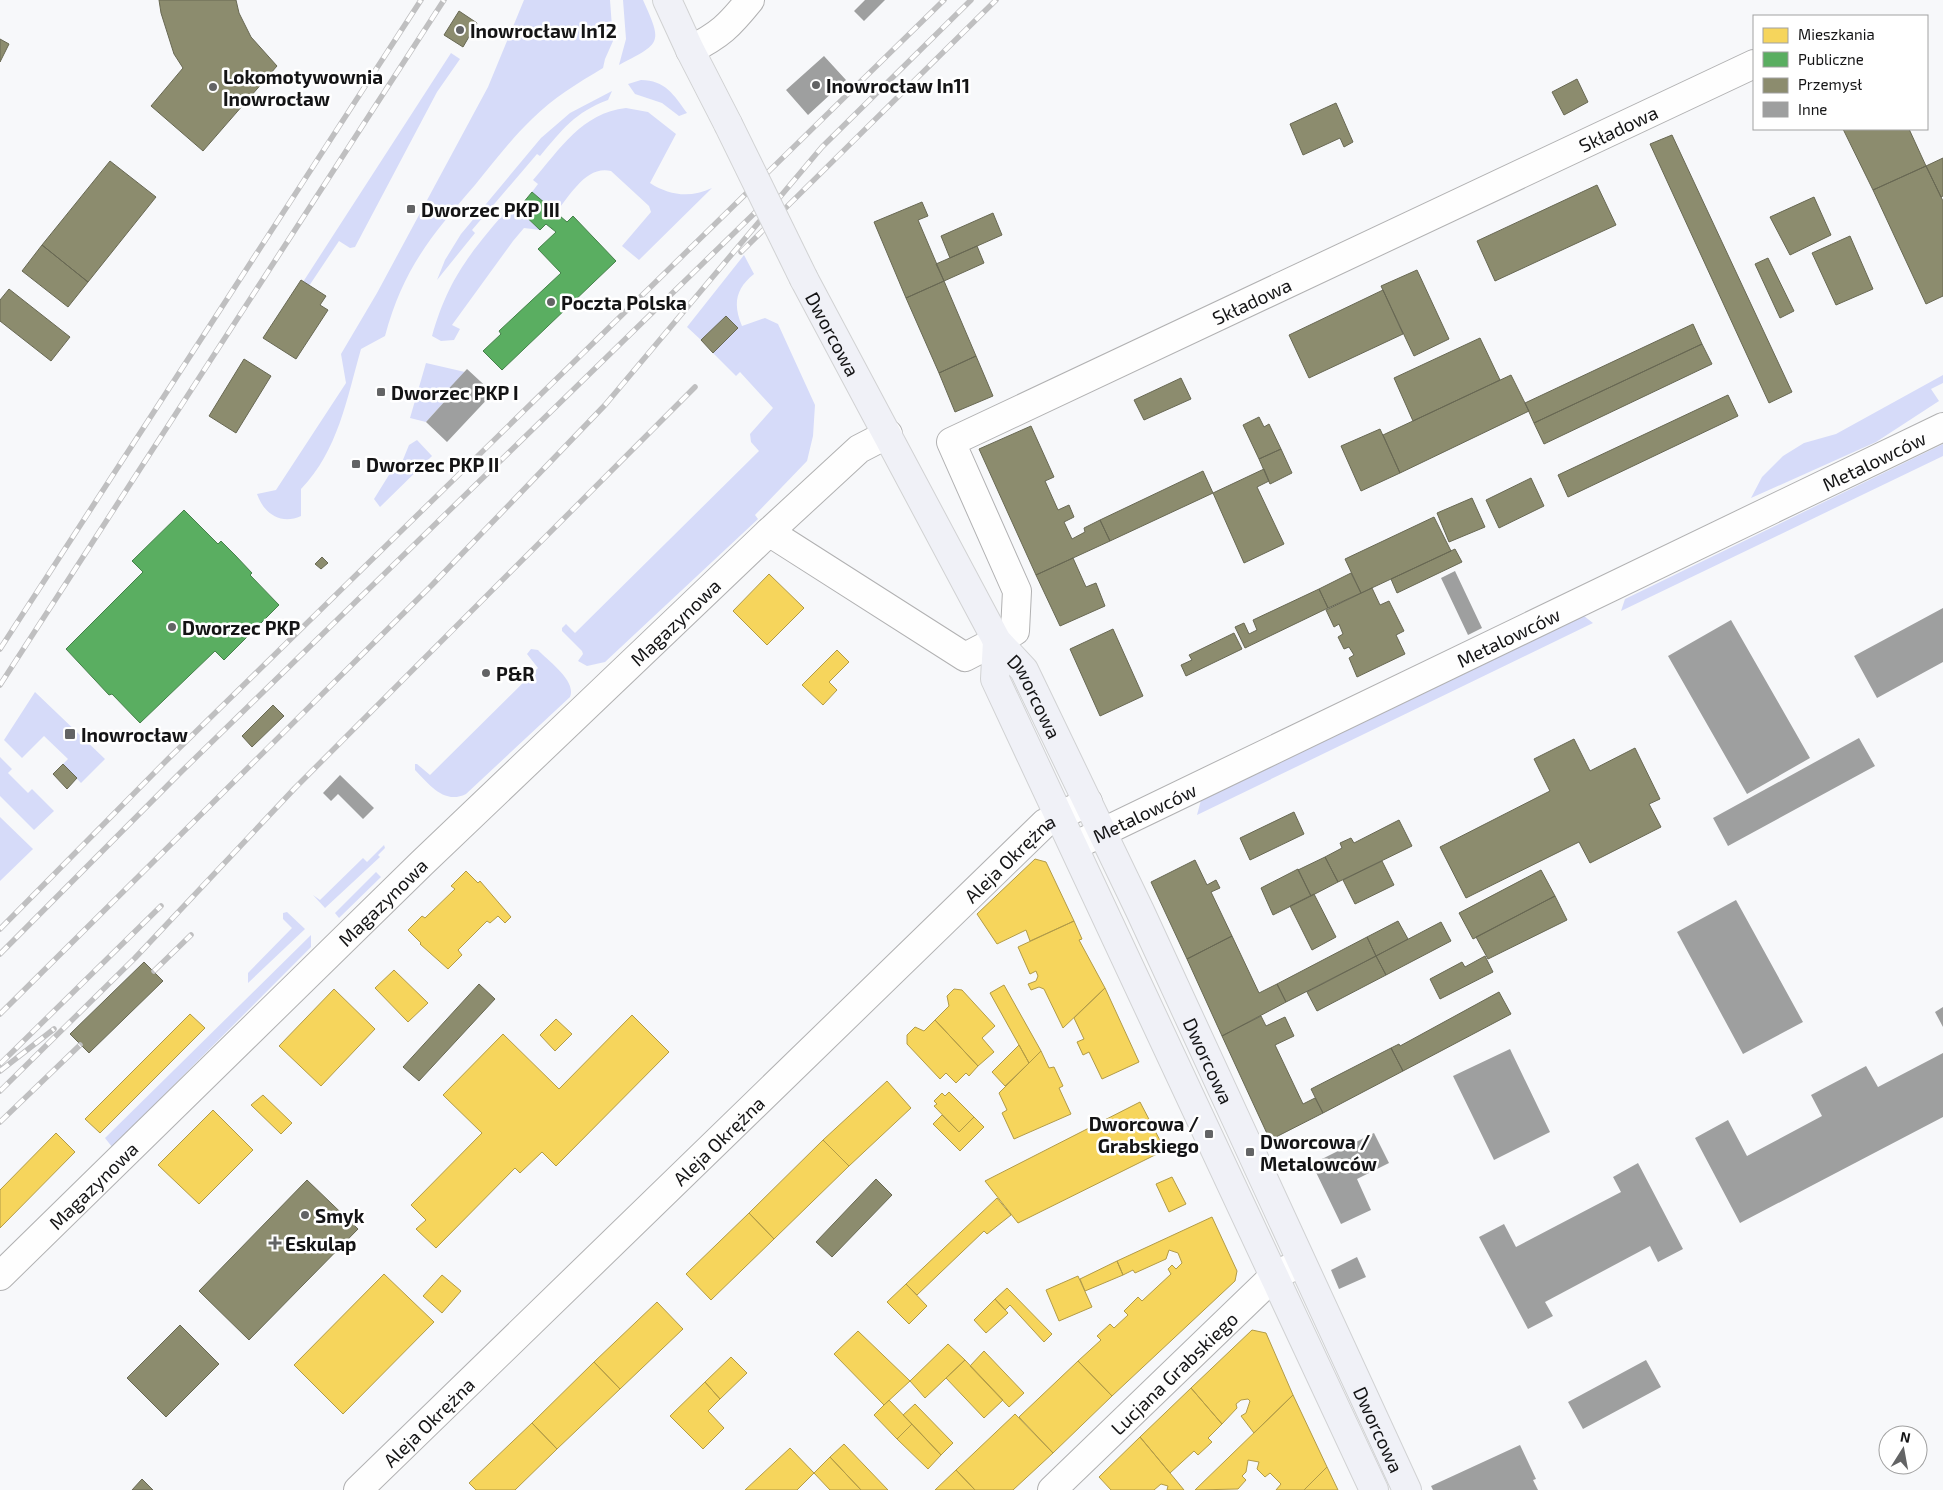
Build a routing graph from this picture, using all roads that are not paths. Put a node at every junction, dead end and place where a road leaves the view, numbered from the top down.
1 (667, 0) edge
2 (750, 0) edge
3 (690, 50) junction
4 (1753, 64) edge
5 (1943, 427) edge
6 (888, 434) junction
7 (769, 532) junction
8 (997, 641) junction
9 (1088, 802) junction
10 (1060, 815) junction
11 (1102, 831) junction
12 (1074, 846) junction
13 (1302, 1263) junction
14 (1275, 1275) junction
15 (0, 1276) edge
16 (358, 1490) edge
17 (1052, 1490) edge
18 (1374, 1490) edge
19 (1407, 1490) edge

1 - 3 main road, Dworcowa
2 - 3 street
3 - 6 main road, Dworcowa, bridge
4 - 8 street, Składowa
5 - 11 street, Metalowców
6 - 7 street, Magazynowa
6 - 8 main road, Dworcowa
7 - 8 street
7 - 15 street, Magazynowa
8 - 9 main road, Dworcowa
8 - 10 main road, Dworcowa
9 - 10 street, Aleja Okrężna
9 - 11 main road, Dworcowa
10 - 12 main road, Dworcowa
10 - 16 street, Aleja Okrężna
11 - 12 street, Metalowców
11 - 13 main road, Dworcowa
12 - 14 main road, Dworcowa
13 - 14 street, Lucjana Grabskiego
13 - 19 main road, Dworcowa
14 - 17 street, Lucjana Grabskiego
14 - 18 main road, Dworcowa

